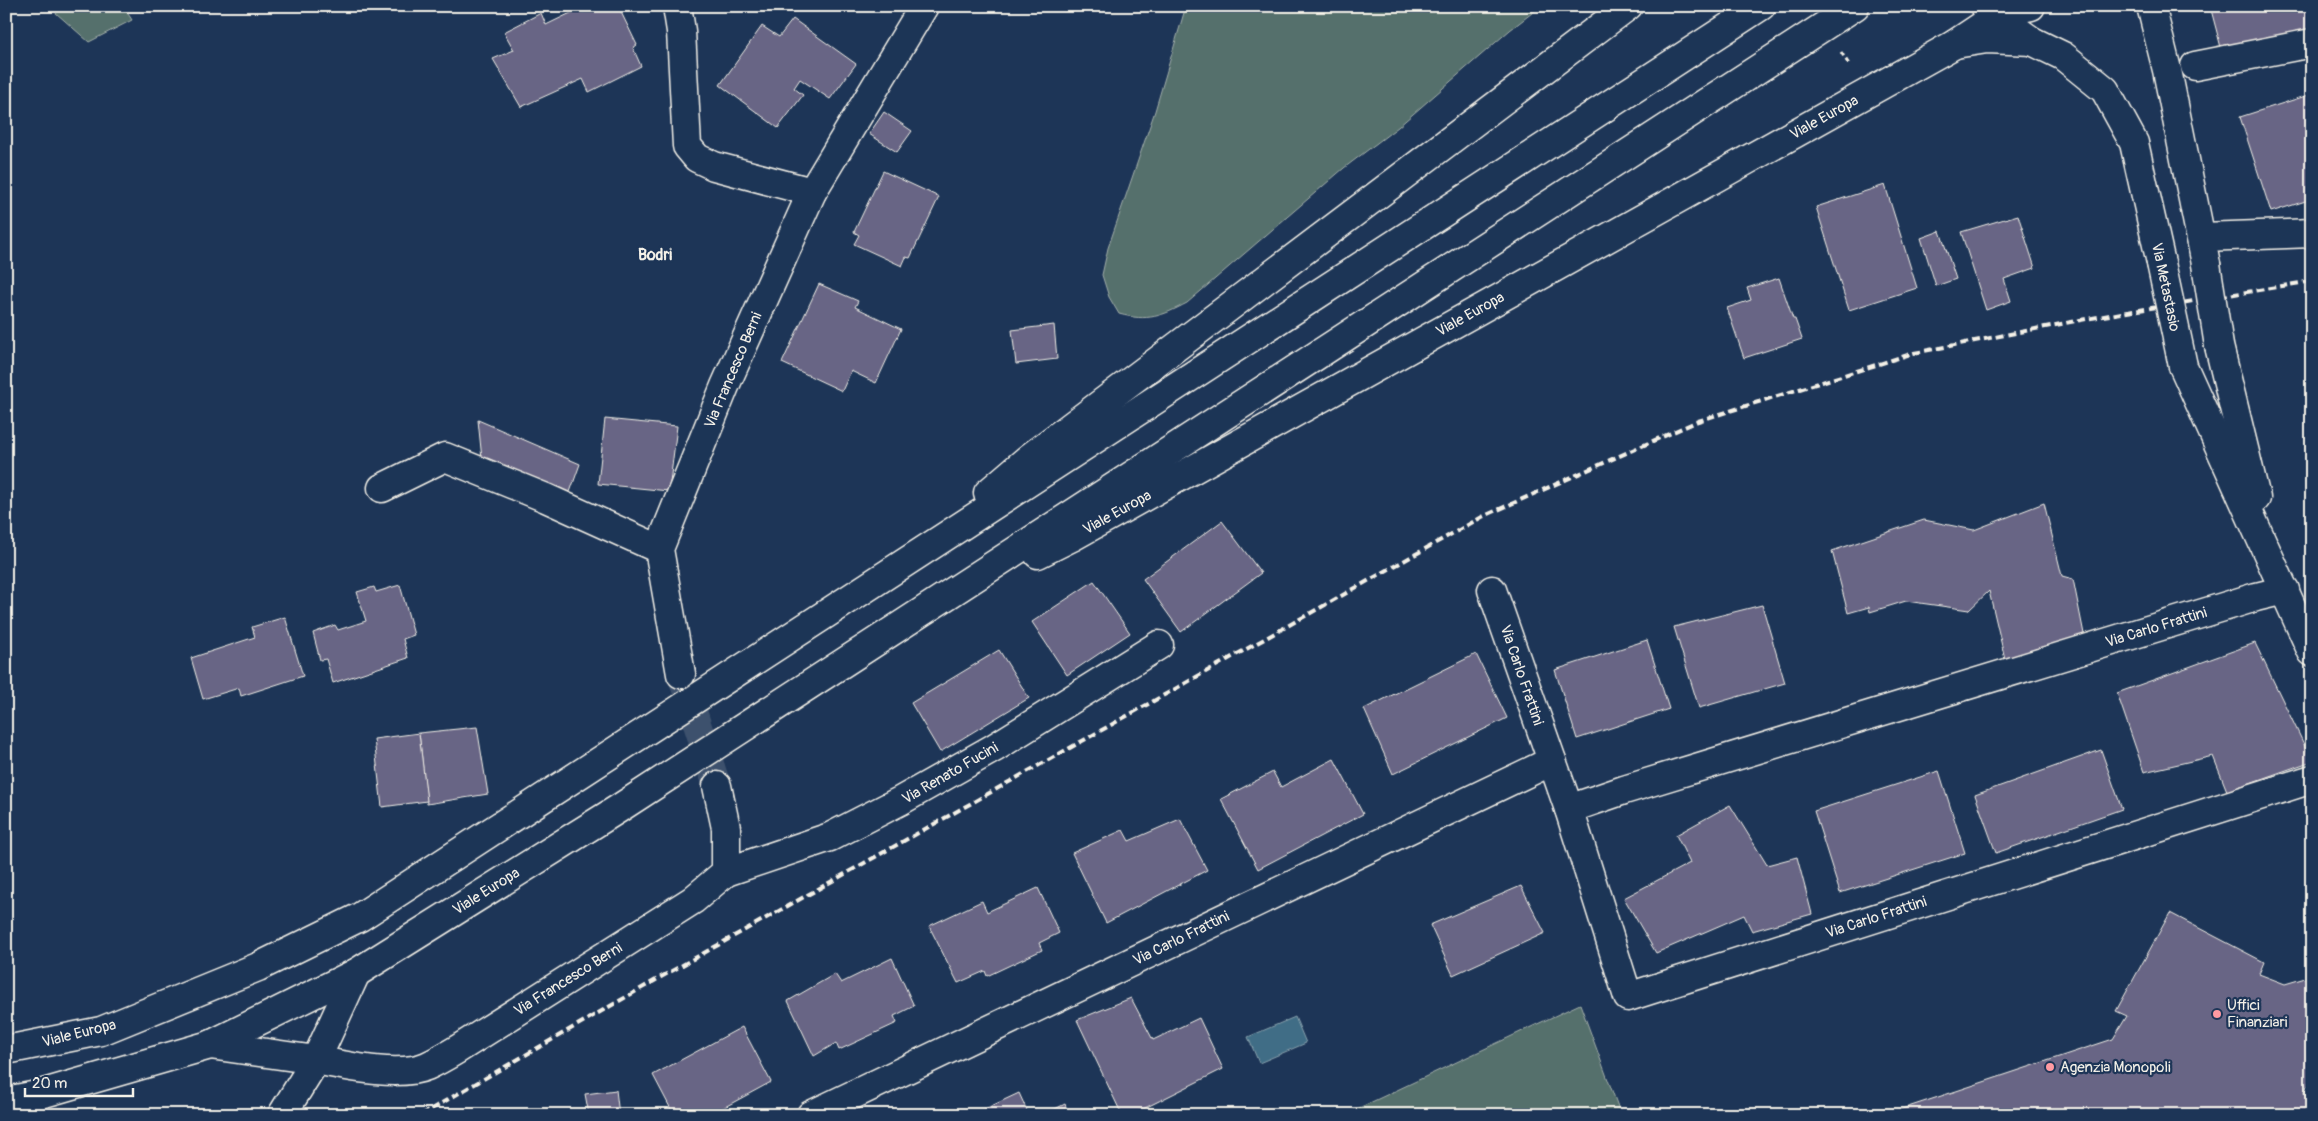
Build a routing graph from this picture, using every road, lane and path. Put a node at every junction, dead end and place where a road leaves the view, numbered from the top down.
1 (677, 6) edge
2 (924, 6) edge
3 (1628, 6) edge
4 (1761, 6) edge
5 (1855, 6) edge
6 (2031, 6) edge
7 (2151, 6) edge
8 (1990, 9) edge
9 (2032, 41) junction
10 (2312, 42) edge
11 (1955, 44) junction
12 (2195, 66) dead end
13 (812, 192) junction
14 (2312, 233) edge
15 (2202, 237) junction
16 (382, 488) dead end
17 (659, 549) junction
18 (2272, 562) junction
19 (897, 570) junction
20 (1492, 590) dead end
21 (2285, 590) junction
22 (930, 606) junction
23 (1159, 645) dead end
24 (2312, 652) edge
25 (681, 674) tunnel mouth
26 (1552, 760) junction
27 (2312, 779) edge
28 (717, 786) tunnel mouth
29 (1569, 809) junction
30 (726, 872) junction
31 (356, 973) junction
32 (210, 1045) junction
33 (6, 1050) edge
34 (316, 1060) junction
35 (6, 1100) edge
36 (282, 1115) edge
37 (811, 1115) edge

1 - 13 street
2 - 13 street, Via Francesco Berni
3 - 19 street, Viale Europa
4 - 19 street, Viale Europa
5 - 22 street, Viale Europa
6 - 8 street
7 - 15 street, Via Metastasio
8 - 9 street, Via Metastasio
8 - 11 street, Viale Europa
9 - 11 street, Via Metastasio
9 - 18 street, Via Metastasio, bridge
10 - 12 street
11 - 22 street, Viale Europa
13 - 17 street, Via Francesco Berni
14 - 15 street
15 - 18 street, Via Metastasio, bridge
16 - 17 street
17 - 25 street
18 - 21 street, Via Metastasio
19 - 33 street, Viale Europa
20 - 26 street, Via Carlo Frattini
21 - 24 street, Via Metastasio
21 - 29 street, Via Carlo Frattini
22 - 31 street, Viale Europa
23 - 30 street, Via Renato Fucini
26 - 29 street, Via Carlo Frattini
26 - 37 street, Via Carlo Frattini
27 - 29 street, Via Carlo Frattini
28 - 30 street
30 - 34 street, Via Francesco Berni
31 - 32 street, Viale Europa
31 - 34 street
32 - 34 street, Via Francesco Berni
32 - 35 street, Viale Europa
34 - 36 street

